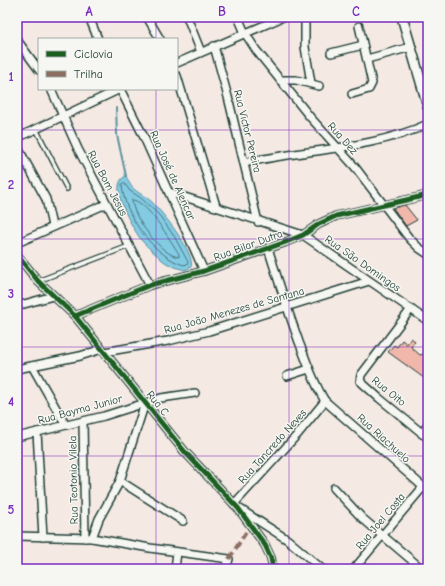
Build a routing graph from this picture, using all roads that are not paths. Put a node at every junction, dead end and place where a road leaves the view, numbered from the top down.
1 (89, 17) edge
2 (147, 17) edge
3 (187, 17) edge
4 (238, 17) edge
5 (282, 17) edge
6 (305, 17) edge
7 (402, 17) edge
8 (359, 26) dead end
9 (245, 33) junction
10 (98, 38) edge
11 (159, 38) edge
12 (17, 40) edge
13 (363, 45) junction
14 (214, 46) junction
15 (411, 47) junction
16 (201, 52) junction
17 (331, 53) dead end
18 (367, 59) junction
19 (178, 63) edge
20 (38, 69) edge
21 (178, 79) edge
22 (280, 80) junction
23 (51, 90) edge
24 (118, 90) edge
25 (120, 90) edge
26 (352, 94) dead end
27 (428, 106) edge
28 (63, 115) junction
29 (428, 124) edge
30 (36, 129) junction
31 (18, 137) edge
32 (17, 146) edge
33 (337, 148) junction
34 (244, 163) junction
35 (67, 189) dead end
36 (169, 192) junction
37 (428, 194) edge
38 (106, 204) junction
39 (384, 204) junction
40 (216, 206) junction
41 (258, 222) junction
42 (52, 226) junction
43 (303, 235) junction
44 (17, 243) edge
45 (129, 246) junction
46 (268, 248) junction
47 (428, 254) edge
48 (17, 255) edge
49 (204, 271) junction
50 (38, 281) junction
51 (369, 281) junction
52 (150, 285) junction
53 (53, 296) junction
54 (17, 306) edge
55 (286, 306) junction
56 (411, 309) junction
57 (74, 316) junction
58 (428, 321) edge
59 (103, 350) junction
60 (32, 366) junction
61 (17, 369) edge
62 (309, 369) junction
63 (287, 376) dead end
64 (195, 393) dead end
65 (325, 401) junction
66 (145, 403) junction
67 (83, 421) junction
68 (64, 424) junction
69 (428, 424) edge
70 (37, 432) junction
71 (425, 436) edge
72 (17, 437) edge
73 (120, 481) junction
74 (334, 488) dead end
75 (426, 489) edge
76 (236, 506) junction
77 (182, 521) dead end
78 (382, 535) junction
79 (17, 536) edge
80 (43, 537) junction
81 (89, 538) junction
82 (177, 552) junction
83 (175, 569) edge
84 (226, 569) edge
85 (273, 569) edge
86 (322, 569) edge
87 (354, 569) edge
88 (422, 569) edge

1 - 10 street
2 - 11 street
3 - 16 street
4 - 9 street, Rua Dez
5 - 9 street
6 - 22 street
7 - 15 street
8 - 13 street
9 - 14 street
9 - 22 street, Rua Dez
12 - 20 street
13 - 17 street
13 - 18 street
14 - 16 street
14 - 34 street, Rua Victor Pereira
15 - 18 street
15 - 27 street
16 - 19 street
18 - 26 street
21 - 40 street
22 - 33 street, Rua Dez
23 - 28 street, Rua Bom Jesus
24 - 28 street
25 - 36 street, Rua José de Alencar
28 - 30 street
28 - 38 street, Rua Bom Jesus
29 - 33 street
30 - 31 street
30 - 35 lane
32 - 42 street
33 - 34 street
33 - 39 street, Rua Dez
34 - 41 street, Rua Victor Pereira
36 - 40 street, Rua São Domingos
36 - 49 street, Rua José de Alencar
37 - 39 street, Rua Bilar Dutra
38 - 42 street
38 - 45 street, Rua Bom Jesus
39 - 43 street, Rua Bilar Dutra
39 - 47 street, Rua Dez
40 - 41 street, Rua São Domingos
41 - 43 street, Rua São Domingos
42 - 44 street
43 - 46 street, Rua Bilar Dutra
43 - 51 street, Rua São Domingos
45 - 50 lane
45 - 52 street, Rua Bom Jesus
46 - 49 street, Rua Bilar Dutra
46 - 55 street
48 - 50 street, Rua C
49 - 52 street, Rua Bilar Dutra
50 - 53 street, Rua C
51 - 55 street, Rua João Menezes de Santana
51 - 56 street, Rua São Domingos
52 - 57 street, Rua Bilar Dutra
53 - 54 street
53 - 57 street, Rua C
55 - 59 street, Rua João Menezes de Santana
55 - 62 street
56 - 58 street, Rua São Domingos
56 - 71 street, Rua Oito
57 - 59 street, Rua C
59 - 60 street, Rua João Menezes de Santana
59 - 66 street, Rua C
60 - 61 street, Rua João Menezes de Santana
60 - 68 street
62 - 63 street
62 - 65 street
64 - 66 street, Rua Bayma Junior
65 - 75 street, Rua Riachuelo
65 - 76 street, Rua Tancredo Neves
66 - 67 street, Rua Bayma Junior
66 - 73 street
66 - 76 street, Rua C
67 - 68 street, Rua Bayma Junior
67 - 81 street, Rua Teotonio Vilela
68 - 70 street, Rua Bayma Junior
69 - 71 street
70 - 72 street, Rua Bayma Junior
70 - 80 street
73 - 77 street
73 - 81 street
74 - 78 street
75 - 78 street, Rua Joel Costa
76 - 85 street, Rua C
76 - 86 street, Rua C
78 - 87 street, Rua Joel Costa
78 - 88 street
79 - 80 street
80 - 81 street
81 - 82 street
82 - 83 street
82 - 84 street

